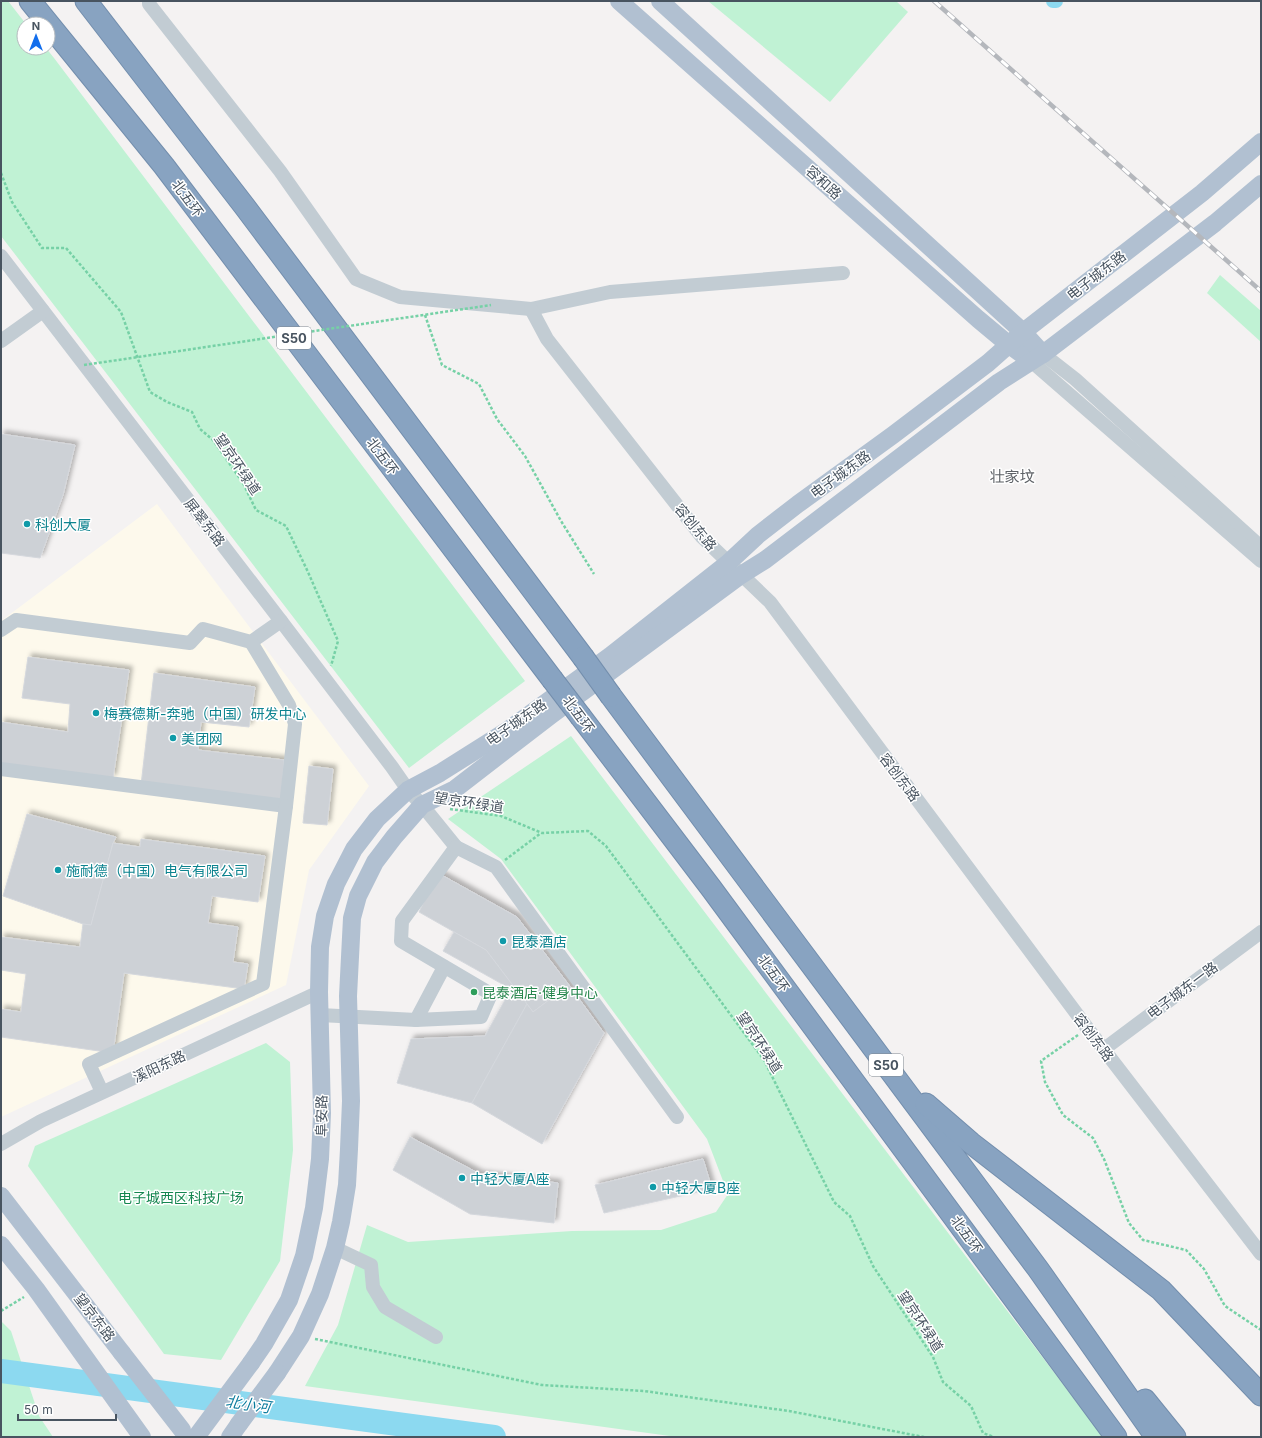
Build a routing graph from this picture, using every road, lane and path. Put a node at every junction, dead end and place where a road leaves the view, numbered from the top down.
1 (30, 1) edge
2 (86, 1) edge
3 (149, 1) edge
4 (619, 1) edge
5 (660, 1) edge
6 (1261, 142) edge
7 (1, 173) edge
8 (1261, 184) edge
9 (1, 256) edge
10 (843, 273) dead end
11 (491, 305) junction
12 (531, 309) junction
13 (43, 311) junction
14 (425, 315) junction
15 (1023, 332) junction
16 (1, 342) edge
17 (1008, 344) junction
18 (137, 357) junction
19 (1037, 358) junction
20 (84, 365) junction
21 (1261, 546) edge
22 (1261, 560) edge
23 (728, 563) junction
24 (594, 574) dead end
25 (741, 575) junction
26 (281, 620) junction
27 (1, 630) edge
28 (251, 642) junction
29 (327, 682) junction
30 (1, 769) edge
31 (408, 790) junction
32 (422, 805) junction
33 (286, 806) junction
34 (542, 833) junction
35 (456, 847) junction
36 (496, 867) junction
37 (1261, 932) edge
38 (444, 967) junction
39 (319, 992) junction
40 (320, 1015) junction
41 (348, 1017) junction
42 (416, 1020) junction
43 (1088, 1029) junction
44 (1104, 1049) junction
45 (897, 1080) junction
46 (102, 1092) junction
47 (677, 1117) dead end
48 (1, 1144) edge
49 (1, 1196) edge
50 (1, 1245) edge
51 (335, 1248) junction
52 (1261, 1254) edge
53 (1038, 1269) junction
54 (36, 1289) junction
55 (1161, 1290) junction
56 (1, 1311) edge
57 (1261, 1330) edge
58 (301, 1336) junction
59 (436, 1337) dead end
60 (1261, 1376) edge
61 (1261, 1395) edge
62 (234, 1430) edge
63 (138, 1431) edge
64 (189, 1435) edge
65 (924, 1437) edge
66 (994, 1437) edge
67 (1116, 1437) edge
68 (1156, 1437) edge
69 (1175, 1437) edge

1 - 67 highway, 北五环 / S50, bridge
2 - 45 highway, S50, bridge
3 - 11 street
4 - 17 main road, 容和路
5 - 15 main road, 容和路
6 - 15 main road, 电子城东路
7 - 18 path, 望京环绿道
8 - 19 main road, 电子城东路
9 - 13 street, 屏翠东路
10 - 12 street
11 - 12 street
11 - 14 path, bridge
12 - 23 street, 容创东路
13 - 16 street
13 - 20 street, 屏翠东路
14 - 18 path, bridge
14 - 24 path
15 - 17 main road, 电子城东路
15 - 19 main road, 容和路
17 - 19 main road, 容和路
17 - 23 main road, 电子城东路
18 - 20 path, bridge
18 - 29 path, 望京环绿道
19 - 21 street
19 - 22 street
19 - 25 main road, 电子城东路
20 - 26 street, 屏翠东路
23 - 25 street, 容创东路
23 - 31 main road, 电子城东路
25 - 32 main road, 电子城东路
25 - 43 street, 容创东路
26 - 28 street
26 - 29 street, 屏翠东路
27 - 28 street
28 - 33 street
29 - 31 street, 屏翠东路
30 - 33 street
31 - 32 street, 屏翠东路
31 - 39 main road, 阜安路
32 - 34 path, 望京环绿道
32 - 35 street, 屏翠东路
32 - 41 main road, 阜安路
33 - 46 street
34 - 36 path
34 - 66 path, 望京环绿道
35 - 36 street
35 - 38 street
36 - 47 street
37 - 44 street, 电子城东一路
38 - 42 street
38 - 42 street
39 - 40 main road, 阜安路
39 - 46 street, 溪阳东路
40 - 41 street
40 - 64 main road, 阜安路, bridge
41 - 42 street
41 - 51 main road, 阜安路
43 - 44 street, 容创东路
43 - 57 path
44 - 52 street, 容创东路
45 - 53 highway, S50
45 - 55 highway
46 - 48 street, 溪阳东路
49 - 64 main road, 望京东路, bridge
50 - 54 main road
51 - 58 main road, 阜安路
51 - 59 street
53 - 68 highway, S50
53 - 69 highway
54 - 56 path
54 - 63 main road
55 - 60 highway
55 - 61 highway
58 - 62 main road, 阜安路, bridge
58 - 65 path

